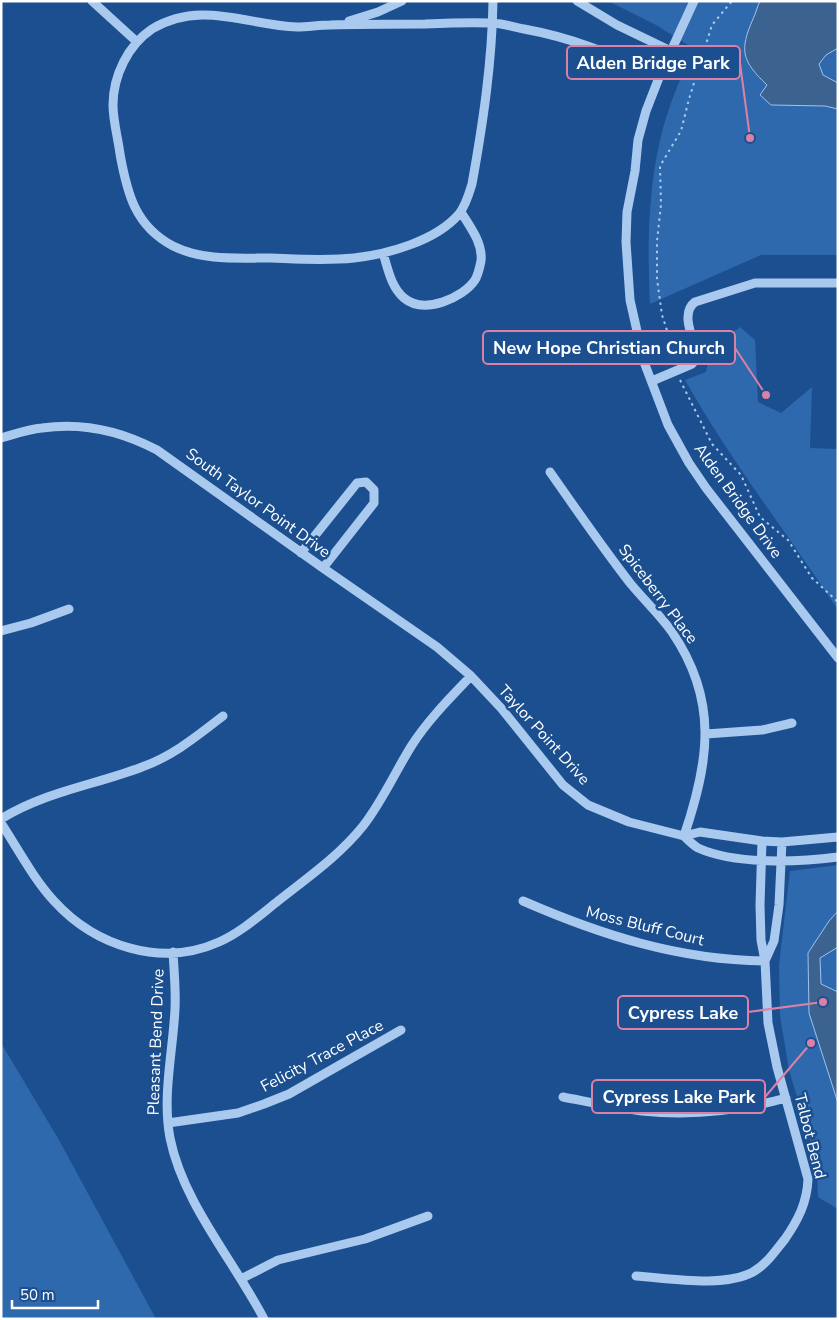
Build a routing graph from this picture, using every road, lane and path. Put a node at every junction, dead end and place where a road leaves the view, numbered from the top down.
1 (92, 1) edge
2 (402, 1) edge
3 (493, 1) edge
4 (577, 1) edge
5 (694, 1) edge
6 (732, 1) edge
7 (493, 23) junction
8 (330, 25) junction
9 (137, 42) junction
10 (670, 51) junction
11 (660, 75) junction
12 (461, 212) junction
13 (383, 253) junction
14 (838, 283) edge
15 (679, 370) junction
16 (652, 381) junction
17 (1, 438) edge
18 (550, 472) dead end
19 (301, 553) junction
20 (322, 568) junction
21 (838, 602) edge
22 (69, 609) dead end
23 (1, 631) edge
24 (838, 658) edge
25 (471, 676) junction
26 (223, 716) dead end
27 (792, 723) dead end
28 (706, 734) junction
29 (1, 821) edge
30 (684, 836) junction
31 (838, 837) edge
32 (762, 841) junction
33 (782, 842) junction
34 (838, 858) edge
35 (761, 860) junction
36 (781, 861) junction
37 (523, 902) dead end
38 (173, 952) junction
39 (765, 961) junction
40 (401, 1030) dead end
41 (563, 1097) dead end
42 (786, 1098) junction
43 (168, 1123) junction
44 (428, 1216) dead end
45 (636, 1276) dead end
46 (241, 1279) junction
47 (264, 1319) edge

1 - 9 street
2 - 8 street
3 - 7 street
4 - 10 street
5 - 10 street, Alden Bridge Drive
6 - 15 path
7 - 8 street
7 - 11 street
7 - 12 street
8 - 9 street
9 - 13 street
10 - 11 street, Alden Bridge Drive
11 - 16 street, Alden Bridge Drive
12 - 13 street
12 - 13 street
14 - 15 street
15 - 16 street
15 - 21 path
16 - 24 street, Alden Bridge Drive
17 - 19 street, South Taylor Point Drive
18 - 28 street, Spiceberry Place
19 - 20 street, South Taylor Point Drive
19 - 20 street
20 - 25 street, South Taylor Point Drive
22 - 23 street
25 - 30 street, Taylor Point Drive
25 - 38 street
26 - 29 street
27 - 28 street
28 - 30 street, Spiceberry Place
29 - 38 street
30 - 32 street, Taylor Point Drive
30 - 35 street, Taylor Point Drive
31 - 33 street, Taylor Point Drive
32 - 33 street, Taylor Point Drive
32 - 35 street, Talbot Bend
33 - 36 street, Talbot Bend
34 - 36 street, Taylor Point Drive
35 - 36 street, Taylor Point Drive
35 - 39 street, Talbot Bend
36 - 39 street, Talbot Bend
37 - 39 street, Moss Bluff Court
38 - 43 street, Pleasant Bend Drive
39 - 42 street, Talbot Bend
40 - 43 street, Felicity Trace Place
41 - 42 street
42 - 45 street, Talbot Bend
43 - 46 street, Pleasant Bend Drive
44 - 46 street
46 - 47 street, Pleasant Bend Drive

